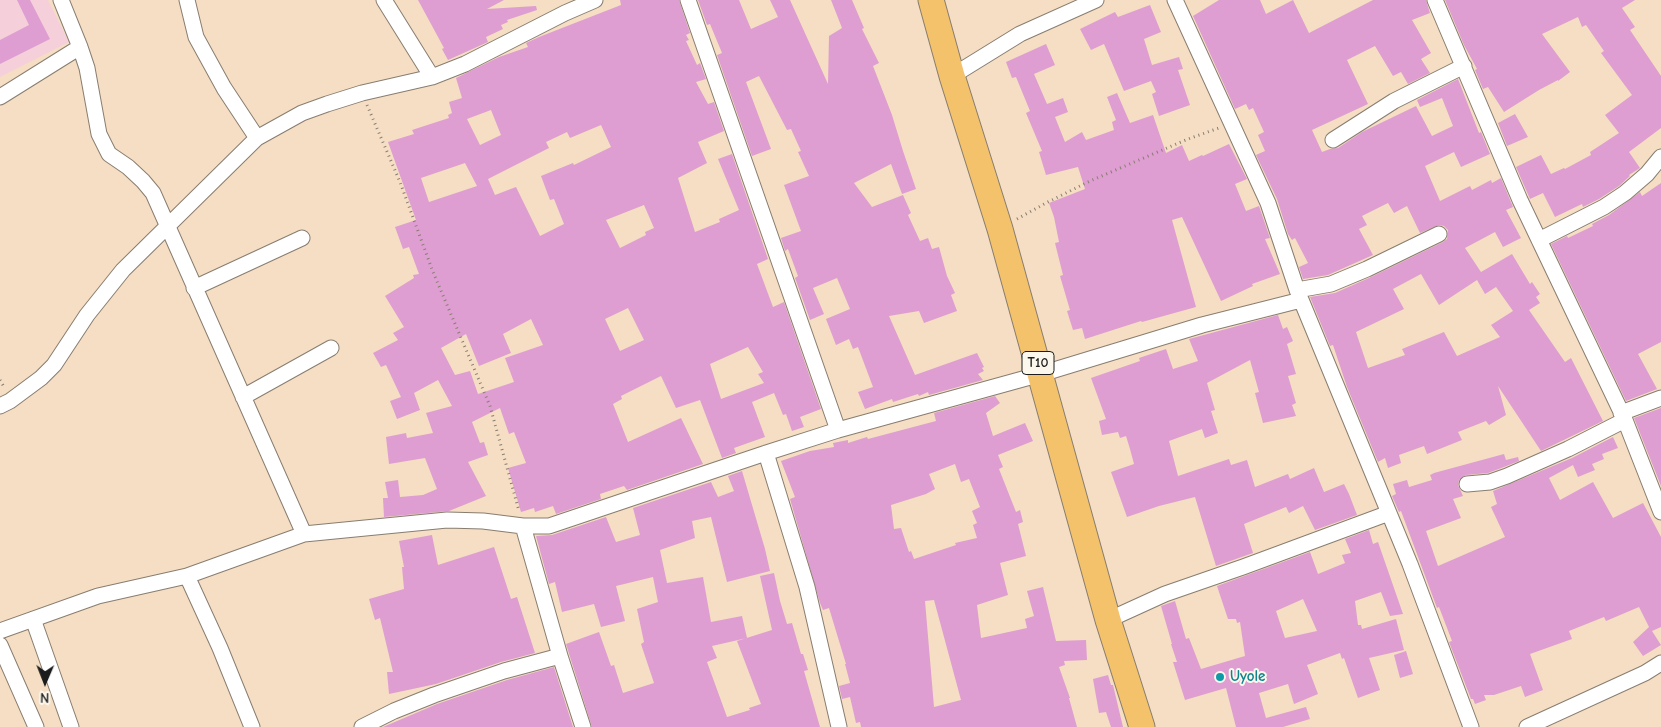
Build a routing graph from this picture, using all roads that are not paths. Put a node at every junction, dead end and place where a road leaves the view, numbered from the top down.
1 (61, 0) edge
2 (187, 0) edge
3 (384, 0) edge
4 (595, 0) edge
5 (688, 0) edge
6 (931, 0) edge
7 (1096, 0) edge
8 (1175, 0) edge
9 (1435, 0) edge
10 (562, 6) edge
11 (80, 46) junction
12 (1464, 66) junction
13 (952, 76) junction
14 (432, 77) junction
15 (0, 97) edge
16 (257, 138) junction
17 (1333, 140) dead end
18 (1661, 157) edge
19 (166, 226) junction
20 (1439, 234) dead end
21 (302, 238) dead end
22 (1539, 240) junction
23 (194, 288) junction
24 (1299, 295) junction
25 (331, 348) dead end
26 (1040, 374) junction
27 (243, 397) junction
28 (1661, 398) edge
29 (0, 406) edge
30 (1623, 417) junction
31 (838, 430) junction
32 (766, 452) junction
33 (1467, 484) dead end
34 (1661, 512) edge
35 (1389, 513) junction
36 (523, 526) junction
37 (304, 534) junction
38 (187, 576) junction
39 (33, 619) junction
40 (1108, 620) junction
41 (0, 631) edge
42 (0, 645) edge
43 (560, 656) junction
44 (1661, 662) edge
45 (36, 727) edge
46 (71, 727) edge
47 (252, 727) edge
48 (362, 727) edge
49 (583, 727) edge
50 (839, 727) edge
51 (1142, 727) edge
52 (1471, 727) edge
53 (1527, 727) edge

1 - 11 street
2 - 16 street
3 - 14 street
4 - 10 street
5 - 31 street
6 - 13 highway, T10
7 - 13 street
8 - 24 street
9 - 12 street
10 - 14 street
11 - 15 street
11 - 19 street
12 - 17 street
12 - 22 street
13 - 26 highway, T10
14 - 16 street
16 - 19 street
18 - 22 street
19 - 23 street
19 - 29 street
20 - 24 street
21 - 23 street
22 - 30 street
23 - 27 street
24 - 26 street
24 - 35 street
25 - 27 street
26 - 31 street
26 - 40 highway, T10
27 - 37 street
28 - 30 street
30 - 33 street
30 - 34 street
31 - 32 street
32 - 36 street
32 - 50 street
35 - 40 street
35 - 52 street
36 - 37 street
36 - 43 street
37 - 38 street
38 - 39 street
38 - 47 street
39 - 41 street
39 - 46 street
40 - 51 highway, T10
42 - 45 street
43 - 48 street
43 - 49 street
44 - 53 street

